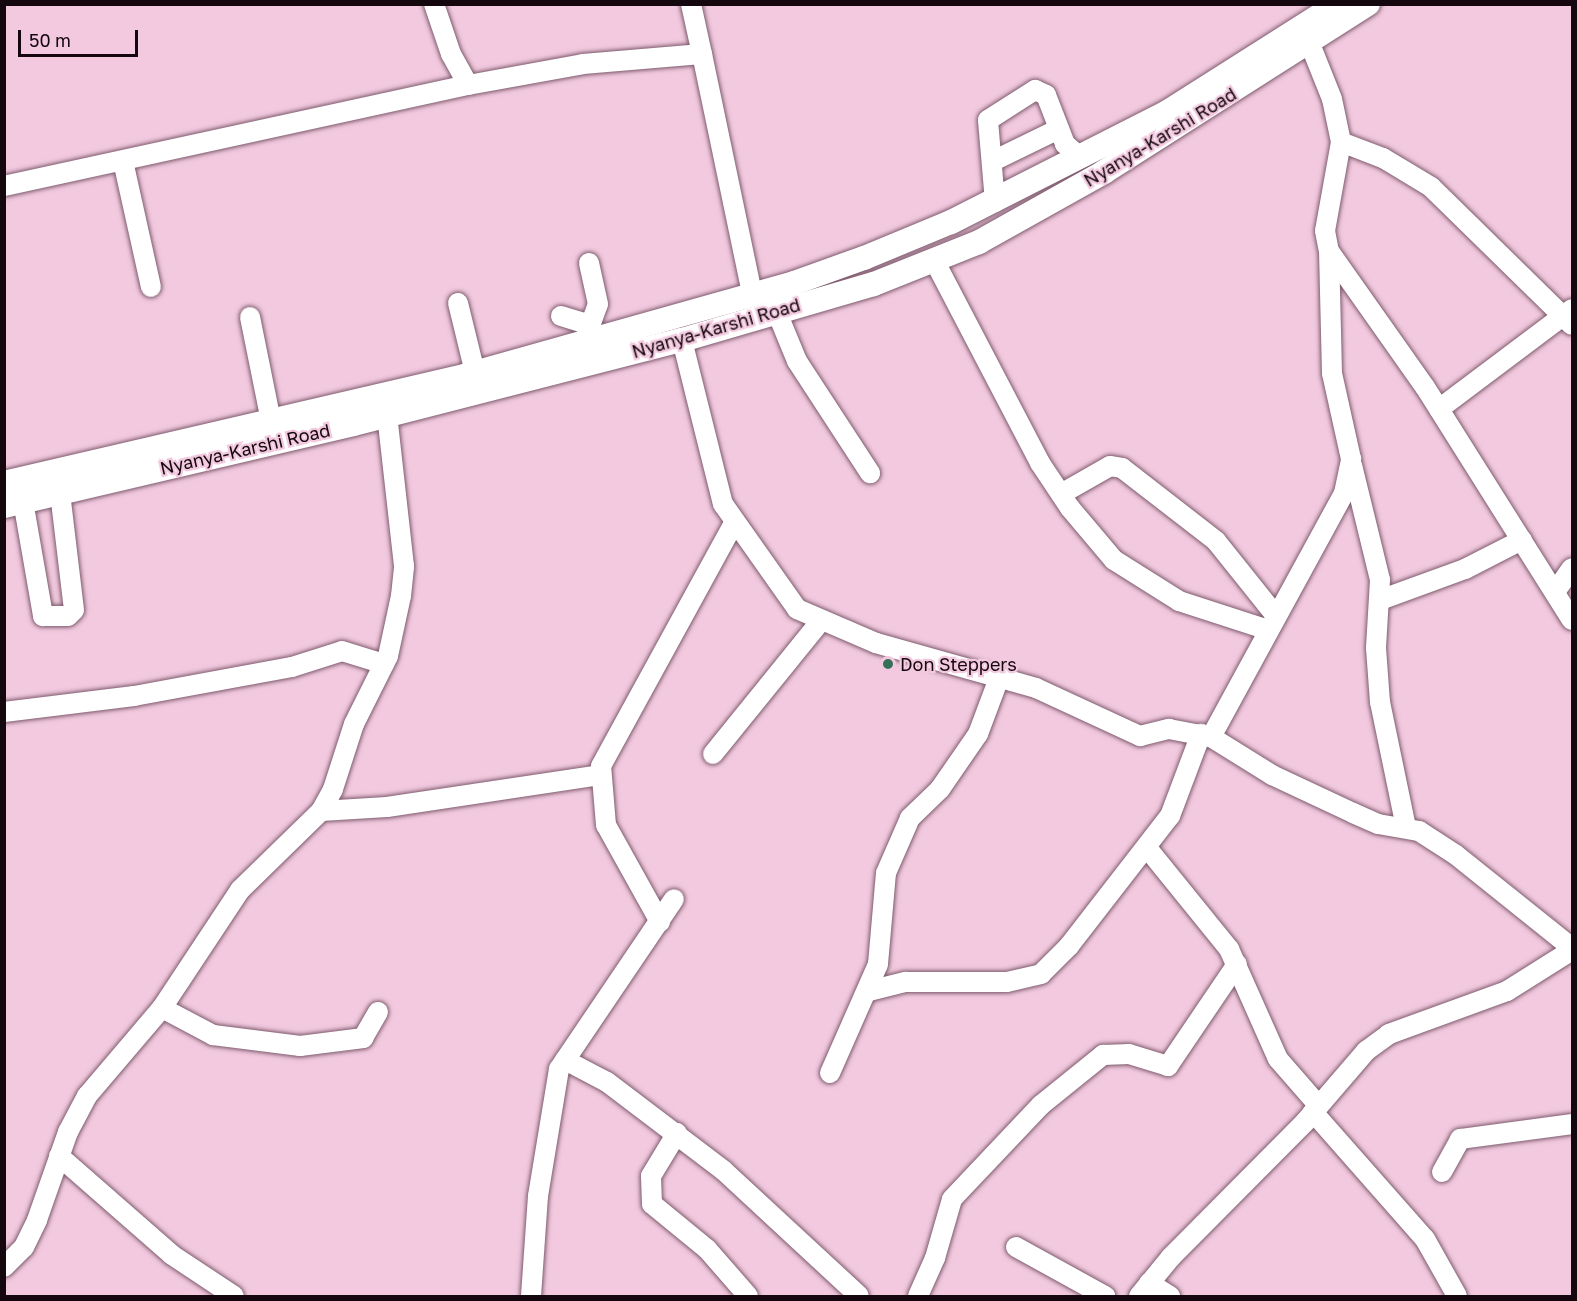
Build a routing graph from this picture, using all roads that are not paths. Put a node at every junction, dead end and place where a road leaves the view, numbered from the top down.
1 (434, 4) edge
2 (691, 4) edge
3 (1338, 4) edge
4 (1368, 4) edge
5 (1311, 44) junction
6 (702, 54) junction
7 (468, 85) junction
8 (1059, 129) junction
9 (1341, 142) junction
10 (1081, 158) junction
11 (993, 161) junction
12 (123, 162) junction
13 (4, 186) edge
14 (995, 201) junction
15 (1329, 251) junction
16 (934, 260) junction
17 (589, 263) dead end
18 (151, 287) dead end
19 (752, 294) junction
20 (458, 303) dead end
21 (777, 310) junction
22 (561, 316) dead end
23 (250, 317) dead end
24 (1569, 317) edge
25 (585, 333) junction
26 (682, 340) junction
27 (483, 377) junction
28 (1439, 409) junction
29 (387, 415) junction
30 (271, 421) junction
31 (1351, 459) junction
32 (870, 473) dead end
33 (4, 483) edge
34 (60, 492) junction
35 (1061, 494) junction
36 (14, 503) edge
37 (734, 523) junction
38 (1522, 540) junction
39 (1572, 568) edge
40 (1555, 592) junction
41 (1380, 600) junction
42 (1572, 620) edge
43 (820, 622) junction
44 (1272, 623) junction
45 (384, 664) junction
46 (999, 678) junction
47 (4, 712) edge
48 (1206, 735) junction
49 (713, 754) dead end
50 (600, 775) junction
51 (321, 811) junction
52 (1406, 827) junction
53 (1148, 849) junction
54 (675, 899) dead end
55 (660, 922) junction
56 (1572, 949) edge
57 (1237, 964) junction
58 (869, 992) junction
59 (162, 1008) junction
60 (378, 1012) dead end
61 (565, 1060) junction
62 (830, 1073) dead end
63 (1316, 1109) junction
64 (1572, 1124) edge
65 (677, 1134) junction
66 (59, 1156) junction
67 (1442, 1172) dead end
68 (1016, 1247) dead end
69 (4, 1267) edge
70 (1144, 1290) edge
71 (232, 1296) edge
72 (531, 1296) edge
73 (748, 1296) edge
74 (859, 1296) edge
75 (918, 1296) edge
76 (1105, 1296) edge
77 (1170, 1296) edge
78 (1457, 1296) edge

1 - 7 street
2 - 6 street
3 - 10 main road, Nyanya-Karshi Road
4 - 5 main road, Nyanya-Karshi Road
5 - 9 street
5 - 16 main road, Nyanya-Karshi Road
6 - 7 street
6 - 19 street
7 - 12 street
8 - 10 street
8 - 11 street
8 - 11 street
9 - 15 street
9 - 24 street
10 - 14 main road, Nyanya-Karshi Road
11 - 14 street
12 - 13 street
12 - 18 street
14 - 19 main road, Nyanya-Karshi Road
15 - 28 street
15 - 31 street
16 - 21 main road, Nyanya-Karshi Road
16 - 35 street
17 - 25 street
19 - 25 main road, Nyanya-Karshi Road
20 - 27 street
21 - 26 main road, Nyanya-Karshi Road
21 - 32 street
22 - 25 street
23 - 30 street
24 - 28 street
25 - 27 main road, Nyanya-Karshi Road
26 - 27 main road, Nyanya-Karshi Road
26 - 37 street
27 - 29 main road, Nyanya-Karshi Road
27 - 30 main road, Nyanya-Karshi Road
28 - 38 street
29 - 34 main road, Nyanya-Karshi Road
29 - 45 street
30 - 33 main road, Nyanya-Karshi Road
31 - 41 street
31 - 44 street
34 - 36 main road, Nyanya-Karshi Road
34 - 36 street
35 - 44 street
35 - 44 street
37 - 43 street
37 - 50 street
38 - 40 street
38 - 41 street
39 - 40 street
40 - 42 street
41 - 52 street
43 - 46 street
43 - 49 street
44 - 48 street
45 - 47 street
45 - 51 street
46 - 48 street
46 - 58 street
48 - 52 street
48 - 53 street
50 - 51 street
50 - 55 street
51 - 59 street
52 - 56 street
53 - 57 street
53 - 58 street
54 - 55 street
55 - 61 street
56 - 63 street
57 - 63 street
57 - 75 street
58 - 62 street
59 - 60 street
59 - 66 street
61 - 65 street
61 - 72 street
63 - 70 street
63 - 78 street
64 - 67 street
65 - 73 street
65 - 74 street
66 - 69 street
66 - 71 street
68 - 76 street
70 - 77 street

